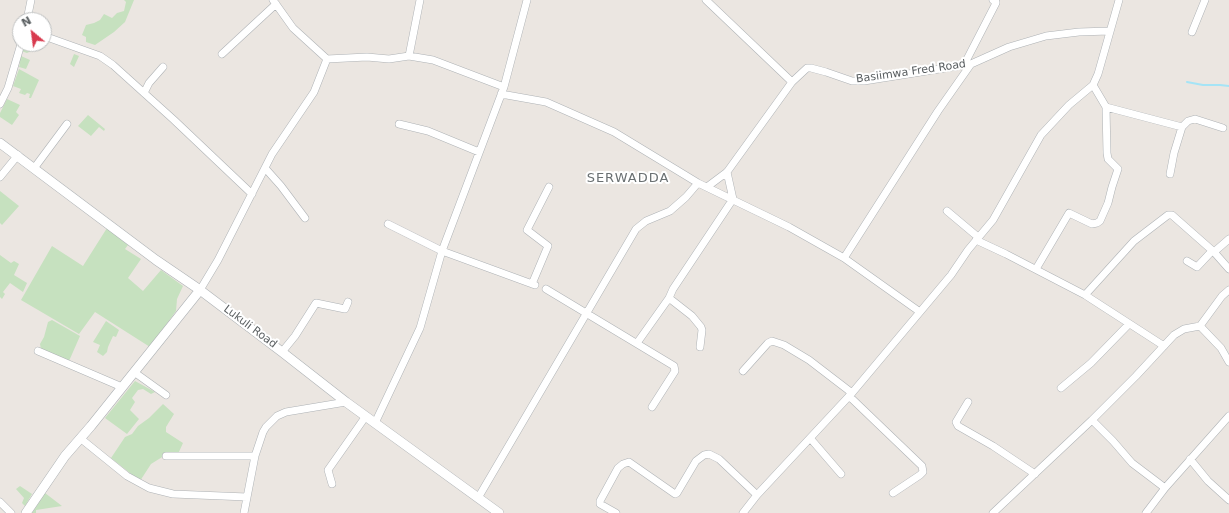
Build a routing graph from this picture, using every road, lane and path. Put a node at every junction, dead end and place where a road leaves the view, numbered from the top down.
1 (31, 0) edge
2 (420, 0) edge
3 (527, 0) edge
4 (706, 0) edge
5 (993, 0) edge
6 (1119, 0) edge
7 (1205, 0) edge
8 (275, 2) edge
9 (29, 12) edge
10 (1109, 31) junction
11 (1192, 32) dead end
12 (52, 39) edge
13 (19, 52) edge
14 (222, 54) dead end
15 (409, 56) junction
16 (327, 59) junction
17 (967, 65) junction
18 (163, 67) dead end
19 (792, 82) junction
20 (1093, 86) junction
21 (504, 87) junction
22 (144, 93) junction
23 (501, 94) junction
24 (0, 104) edge
25 (1106, 107) junction
26 (67, 124) dead end
27 (399, 124) dead end
28 (1182, 127) junction
29 (1223, 128) dead end
30 (0, 143) edge
31 (479, 152) junction
32 (18, 155) junction
33 (35, 167) junction
34 (265, 168) junction
35 (727, 172) junction
36 (1170, 174) dead end
37 (0, 177) edge
38 (698, 183) junction
39 (549, 187) dead end
40 (707, 187) junction
41 (252, 194) junction
42 (733, 199) junction
43 (947, 211) dead end
44 (305, 218) dead end
45 (388, 224) dead end
46 (977, 238) junction
47 (1229, 239) edge
48 (442, 251) junction
49 (1213, 252) junction
50 (844, 258) junction
51 (1187, 261) dead end
52 (1036, 269) junction
53 (1229, 269) edge
54 (546, 289) dead end
55 (200, 290) junction
56 (1229, 290) edge
57 (1085, 295) junction
58 (669, 298) junction
59 (348, 302) dead end
60 (920, 312) junction
61 (587, 314) junction
62 (1129, 324) junction
63 (1200, 326) junction
64 (637, 344) junction
65 (1164, 346) junction
66 (700, 347) dead end
67 (38, 351) dead end
68 (282, 352) junction
69 (1229, 362) edge
70 (743, 371) dead end
71 (134, 372) junction
72 (122, 387) junction
73 (1061, 388) dead end
74 (850, 394) junction
75 (166, 395) dead end
76 (346, 402) junction
77 (968, 402) dead end
78 (652, 408) dead end
79 (366, 416) junction
80 (1229, 416) edge
81 (1092, 420) junction
82 (375, 423) junction
83 (80, 438) junction
84 (810, 438) junction
85 (166, 456) dead end
86 (255, 456) junction
87 (1190, 459) junction
88 (841, 474) dead end
89 (1035, 474) junction
90 (332, 484) dead end
91 (1165, 488) junction
92 (893, 493) dead end
93 (757, 495) junction
94 (247, 497) junction
95 (478, 498) junction
96 (1229, 500) edge
97 (0, 503) edge
98 (496, 512) edge
99 (11, 513) edge
100 (26, 513) edge
101 (244, 513) edge
102 (616, 513) edge
103 (743, 513) edge
104 (993, 513) edge
105 (1146, 513) edge

1 - 9 street
2 - 15 street
3 - 21 street
4 - 19 street
5 - 17 street
6 - 10 street
7 - 11 street
8 - 14 street
8 - 16 street
10 - 17 street, Basiimwa Fred Road
10 - 20 street
12 - 22 street
13 - 24 street
15 - 16 street
15 - 21 street
16 - 34 street
17 - 19 street, Basiimwa Fred Road
17 - 50 street
18 - 22 street
19 - 35 street, Basiimwa Fred Road
20 - 25 street
20 - 46 street
21 - 23 street
22 - 41 street
23 - 31 street
23 - 38 street
25 - 28 street
25 - 52 street
26 - 33 street
27 - 31 street
28 - 29 street
28 - 36 street
30 - 32 street, Lukuli Road
31 - 48 street
32 - 33 street, Lukuli Road
32 - 37 street
33 - 55 street, Lukuli Road
34 - 41 street
34 - 44 street
35 - 40 street, Basiimwa Fred Road
35 - 42 street
38 - 40 street
38 - 61 street
39 - 48 street
40 - 42 street
41 - 55 street
42 - 50 street
42 - 58 street
43 - 46 street
45 - 48 street
46 - 52 street
46 - 60 street
47 - 49 street
48 - 82 street
49 - 51 street
49 - 53 street
49 - 57 street
50 - 60 street
52 - 57 street
54 - 61 street
55 - 68 street, Lukuli Road
55 - 71 street
56 - 63 street
57 - 62 street
58 - 64 street
58 - 66 street
59 - 68 street
60 - 74 street
61 - 64 street
61 - 95 street
62 - 65 street
62 - 73 street
63 - 65 street
63 - 69 street
64 - 78 street
65 - 81 street
67 - 72 street
68 - 76 street, Lukuli Road
70 - 74 street
71 - 72 street
71 - 75 street
72 - 83 street
74 - 84 street
74 - 92 street
76 - 79 street, Lukuli Road
76 - 86 street
77 - 89 street
79 - 82 street, Lukuli Road
79 - 90 street
80 - 87 street
81 - 89 street
81 - 91 street
82 - 95 street, Lukuli Road
83 - 94 street
83 - 100 street
84 - 88 street
84 - 93 street
85 - 86 street
86 - 94 street
87 - 91 street
87 - 96 street
89 - 104 street
91 - 105 street
93 - 102 street
93 - 103 street
94 - 101 street
95 - 98 street, Lukuli Road
97 - 99 street

